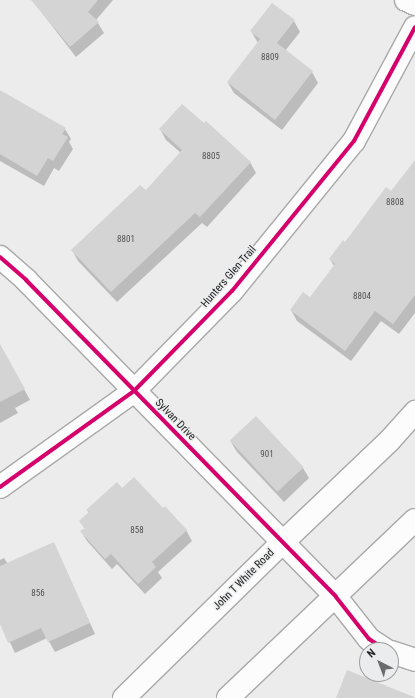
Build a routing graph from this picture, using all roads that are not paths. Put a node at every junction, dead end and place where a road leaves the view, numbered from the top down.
1 (406, 0) edge
2 (415, 4) edge
3 (415, 27) edge
4 (0, 257) edge
5 (134, 391) junction
6 (415, 412) edge
7 (0, 487) edge
8 (415, 520) edge
9 (282, 543) junction
10 (336, 597) junction
11 (374, 642) edge
12 (399, 655) edge
13 (415, 660) edge
14 (124, 698) edge
15 (228, 698) edge

1 - 2 street
3 - 5 street, Hunters Glen Trail
4 - 5 street, Sylvan Drive
5 - 7 street, Hunters Glen Trail
5 - 9 street, Sylvan Drive
6 - 9 street, John T White Road
8 - 10 street
9 - 10 street, Sylvan Drive
9 - 14 street, John T White Road
10 - 11 street, Sylvan Drive
10 - 15 street
12 - 13 street

